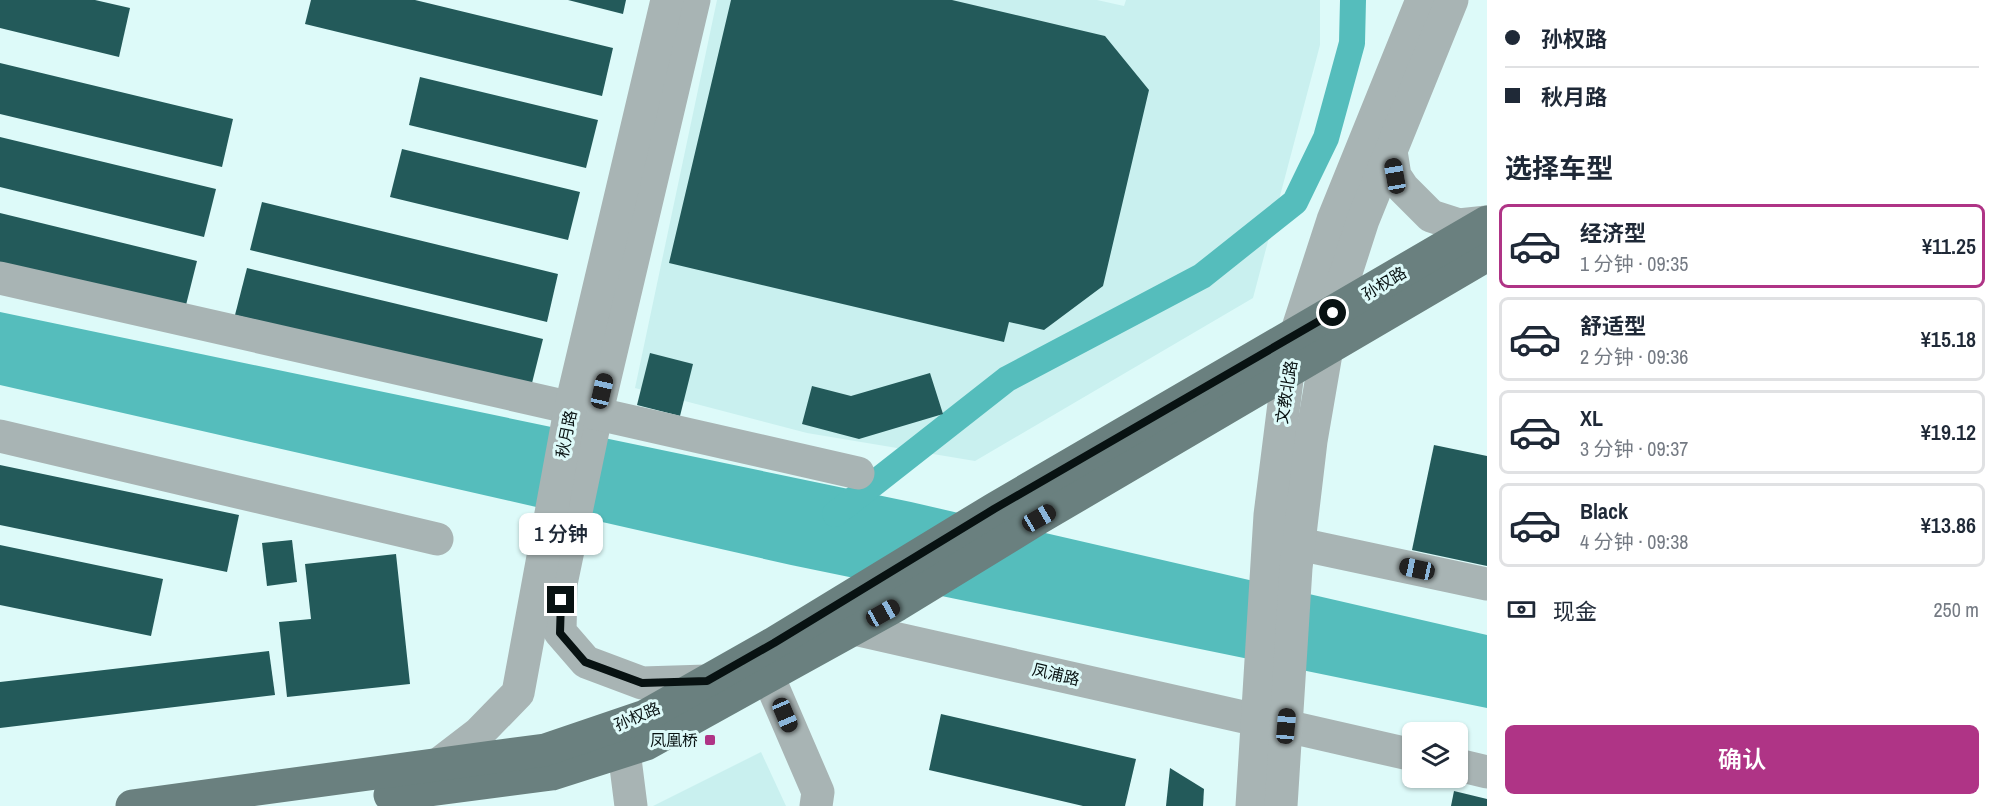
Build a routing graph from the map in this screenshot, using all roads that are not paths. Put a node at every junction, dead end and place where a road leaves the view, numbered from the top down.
1 (667, 0) edge
2 (694, 0) edge
3 (1422, 0) edge
4 (1452, 0) edge
5 (1391, 151) junction
6 (1487, 222) edge
7 (1487, 255) edge
8 (0, 278) edge
9 (1333, 313) junction
10 (1296, 334) junction
11 (1325, 350) junction
12 (1288, 372) junction
13 (584, 412) junction
14 (0, 436) edge
15 (858, 473) dead end
16 (437, 538) dead end
17 (1298, 556) junction
18 (551, 579) junction
19 (1487, 584) edge
20 (854, 629) junction
21 (768, 676) junction
22 (707, 681) junction
23 (1276, 703) junction
24 (1402, 733) edge
25 (1468, 748) edge
26 (624, 751) junction
27 (1402, 751) edge
28 (1487, 753) edge
29 (436, 766) junction
30 (1468, 767) edge
31 (1487, 772) edge
32 (132, 806) edge
33 (305, 806) edge
34 (631, 806) edge
35 (816, 806) edge
36 (1252, 806) edge
37 (1281, 806) edge

1 - 13 street, 秋月路
2 - 13 street, 秋月路
3 - 10 street, 文教北路
4 - 5 street, 文教北路
5 - 6 street
5 - 9 street, 文教北路
6 - 9 main road, 孙权路
7 - 11 main road, 孙权路
8 - 13 street
9 - 10 main road, 孙权路
9 - 11 street, 文教北路
10 - 12 street, 文教北路
10 - 22 main road, 孙权路
11 - 12 main road, 孙权路
11 - 17 street, 文教北路
12 - 20 main road, 孙权路
12 - 23 street, 文教北路
13 - 15 street
13 - 18 street, 秋月路
14 - 16 street
17 - 19 street
17 - 23 street, 文教北路
18 - 22 street, 秋月路
18 - 29 street, 秋月路
20 - 21 main road, 孙权路
20 - 23 street, 凤浦路
21 - 26 main road, 孙权路
21 - 35 street
22 - 29 main road, 孙权路
23 - 24 street, 凤浦路
23 - 27 street, 凤浦路
23 - 36 street, 文教北路
23 - 37 street, 文教北路
25 - 28 street
26 - 33 main road, 孙权路
26 - 34 street
29 - 32 main road, 孙权路
30 - 31 street

